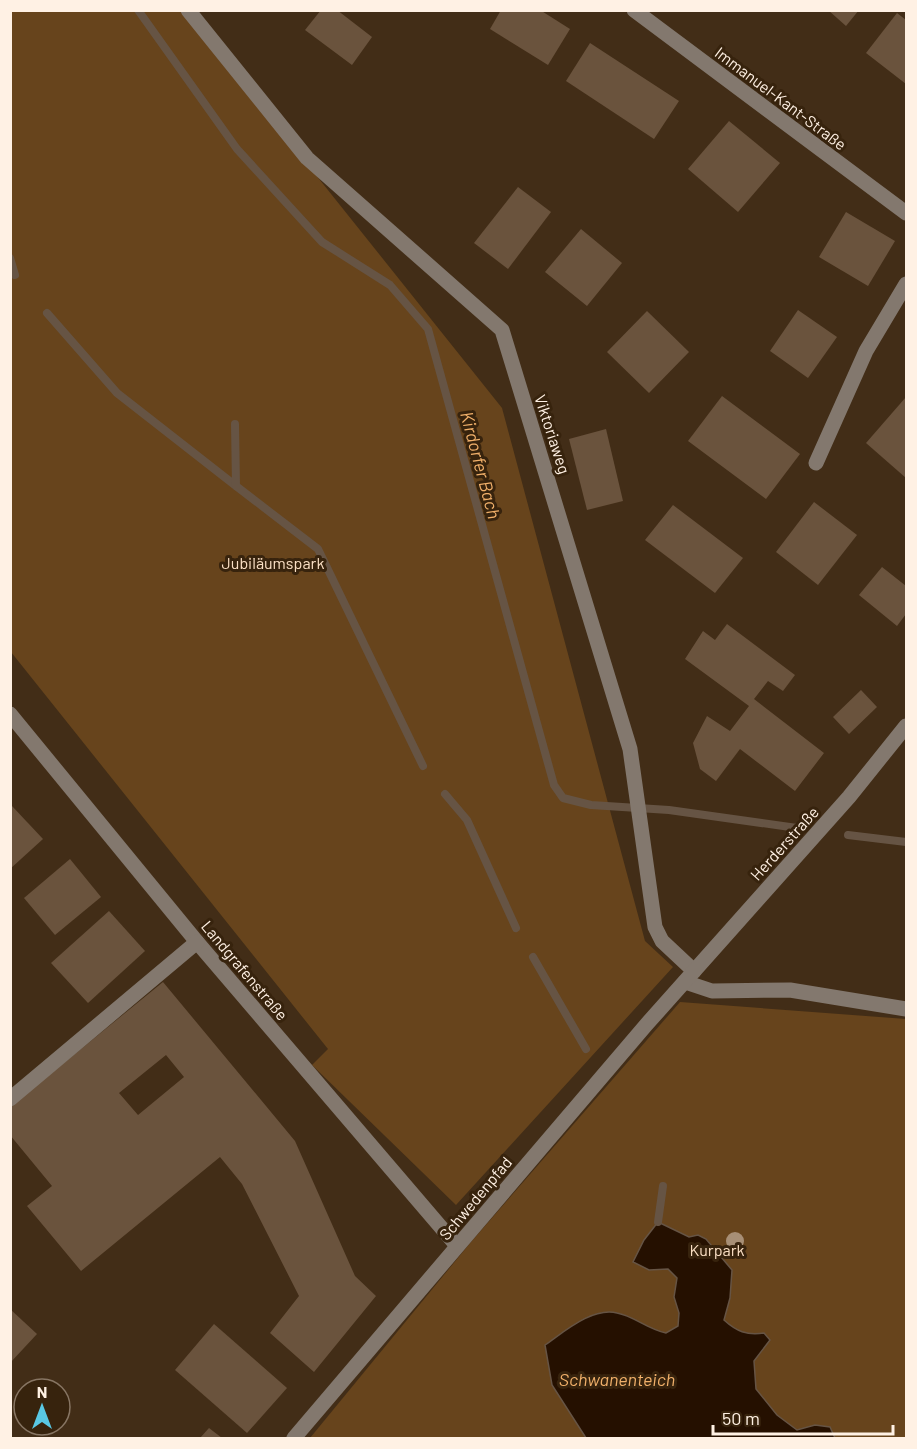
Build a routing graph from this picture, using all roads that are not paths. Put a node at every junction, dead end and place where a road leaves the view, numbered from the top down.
1 (188, 10) edge
2 (634, 10) edge
3 (906, 213) edge
4 (906, 284) edge
5 (816, 463) dead end
6 (10, 714) edge
7 (906, 726) edge
8 (197, 942) junction
9 (690, 976) junction
10 (906, 1009) edge
11 (10, 1099) edge
12 (457, 1246) junction
13 (294, 1438) edge

1 - 9 street, Viktoriaweg
2 - 3 street, Immanuel-Kant-Straße
4 - 5 street
6 - 8 street, Landgrafenstraße
7 - 9 street, Herderstraße
8 - 11 street
8 - 12 street, Landgrafenstraße
9 - 10 street
9 - 12 street, Schwedenpfad
12 - 13 street, Schwedenpfad

